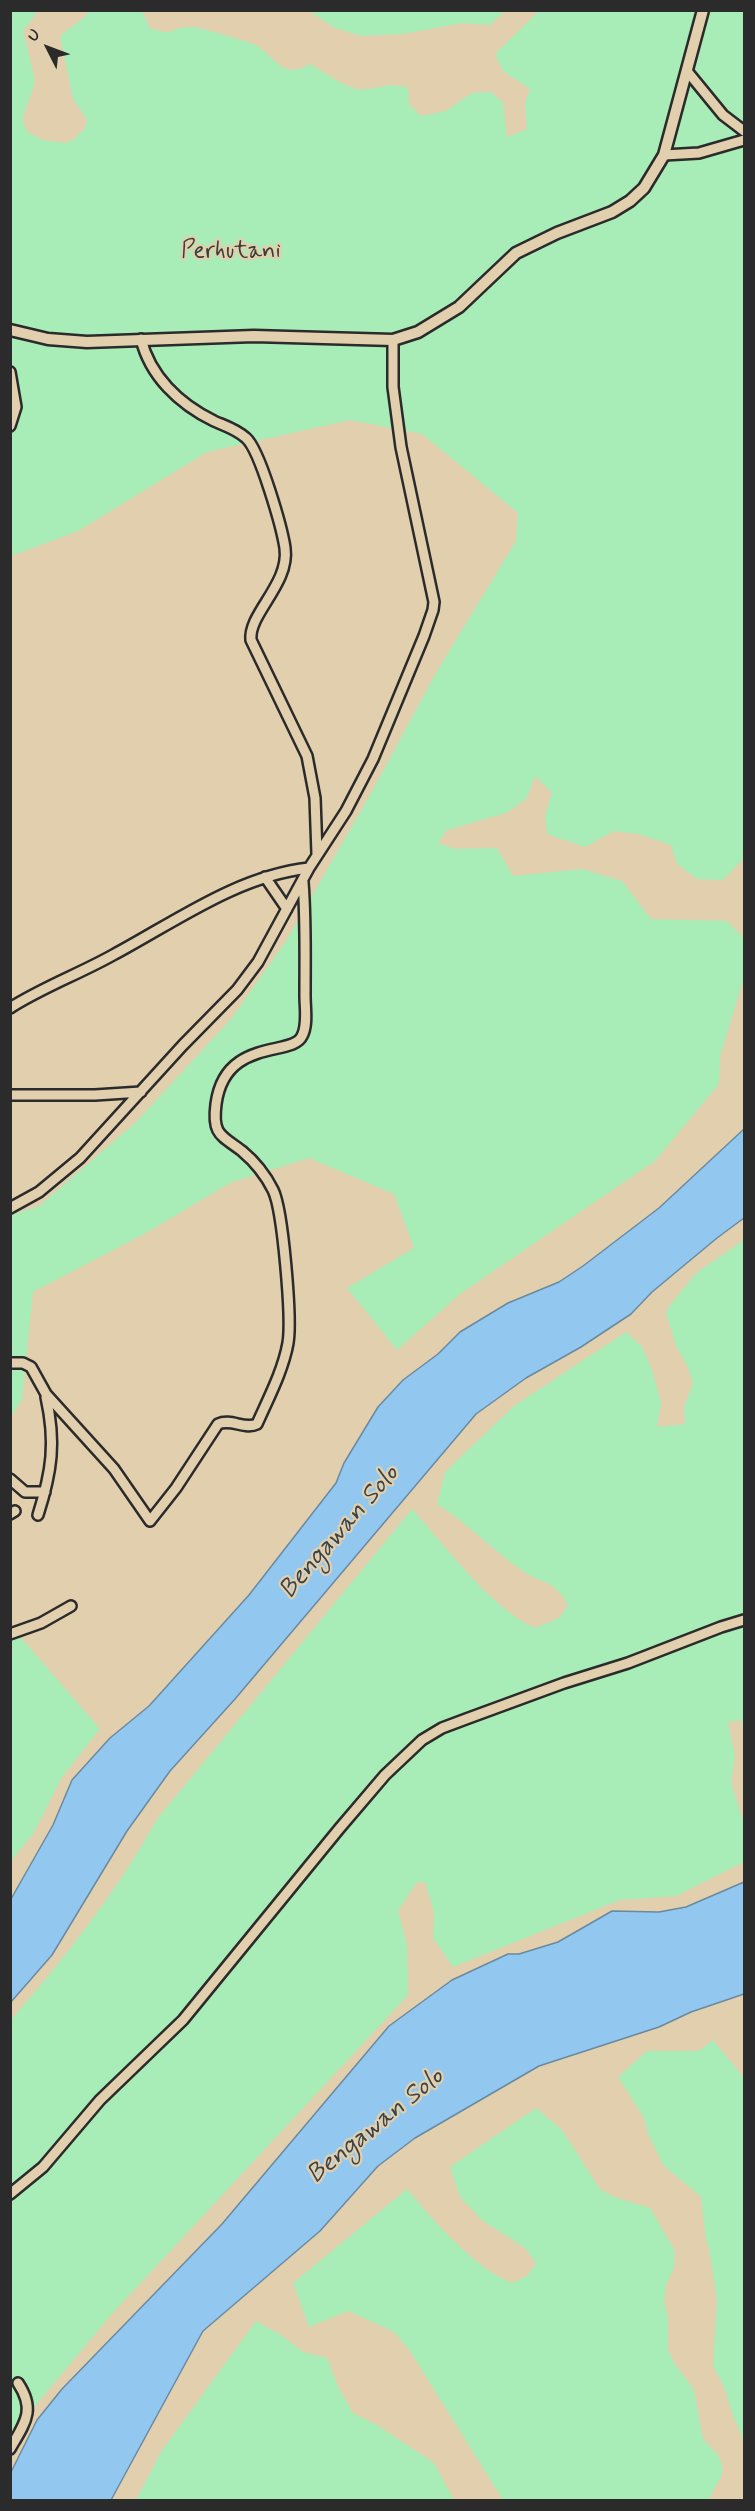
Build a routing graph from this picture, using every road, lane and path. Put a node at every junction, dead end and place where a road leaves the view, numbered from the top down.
1 (704, 10) edge
2 (687, 71) junction
3 (744, 131) edge
4 (744, 140) edge
5 (664, 155) junction
6 (10, 330) edge
7 (141, 339) junction
8 (393, 340) junction
9 (10, 372) edge
10 (10, 426) edge
11 (317, 855) junction
12 (309, 868) junction
13 (265, 877) junction
14 (303, 880) junction
15 (287, 909) junction
16 (10, 1008) edge
17 (141, 1092) junction
18 (10, 1095) edge
19 (10, 1208) edge
20 (10, 1363) edge
21 (46, 1394) junction
22 (10, 1479) edge
23 (45, 1492) junction
24 (38, 1515) dead end
25 (72, 1606) dead end
26 (744, 1620) edge
27 (10, 1634) edge
28 (10, 2194) edge
29 (18, 2383) dead end
30 (10, 2449) edge

1 - 2 street
2 - 3 street
2 - 5 street
4 - 5 street
5 - 8 street
6 - 7 street
7 - 8 street
7 - 11 street
8 - 11 street
9 - 10 street
11 - 12 street
12 - 13 street
12 - 14 street
13 - 15 street
13 - 16 street
14 - 15 street
14 - 21 street
15 - 17 street
17 - 18 street
17 - 19 street
20 - 21 street
21 - 23 street
22 - 23 street
23 - 24 street
25 - 27 street
26 - 28 street
29 - 30 street

